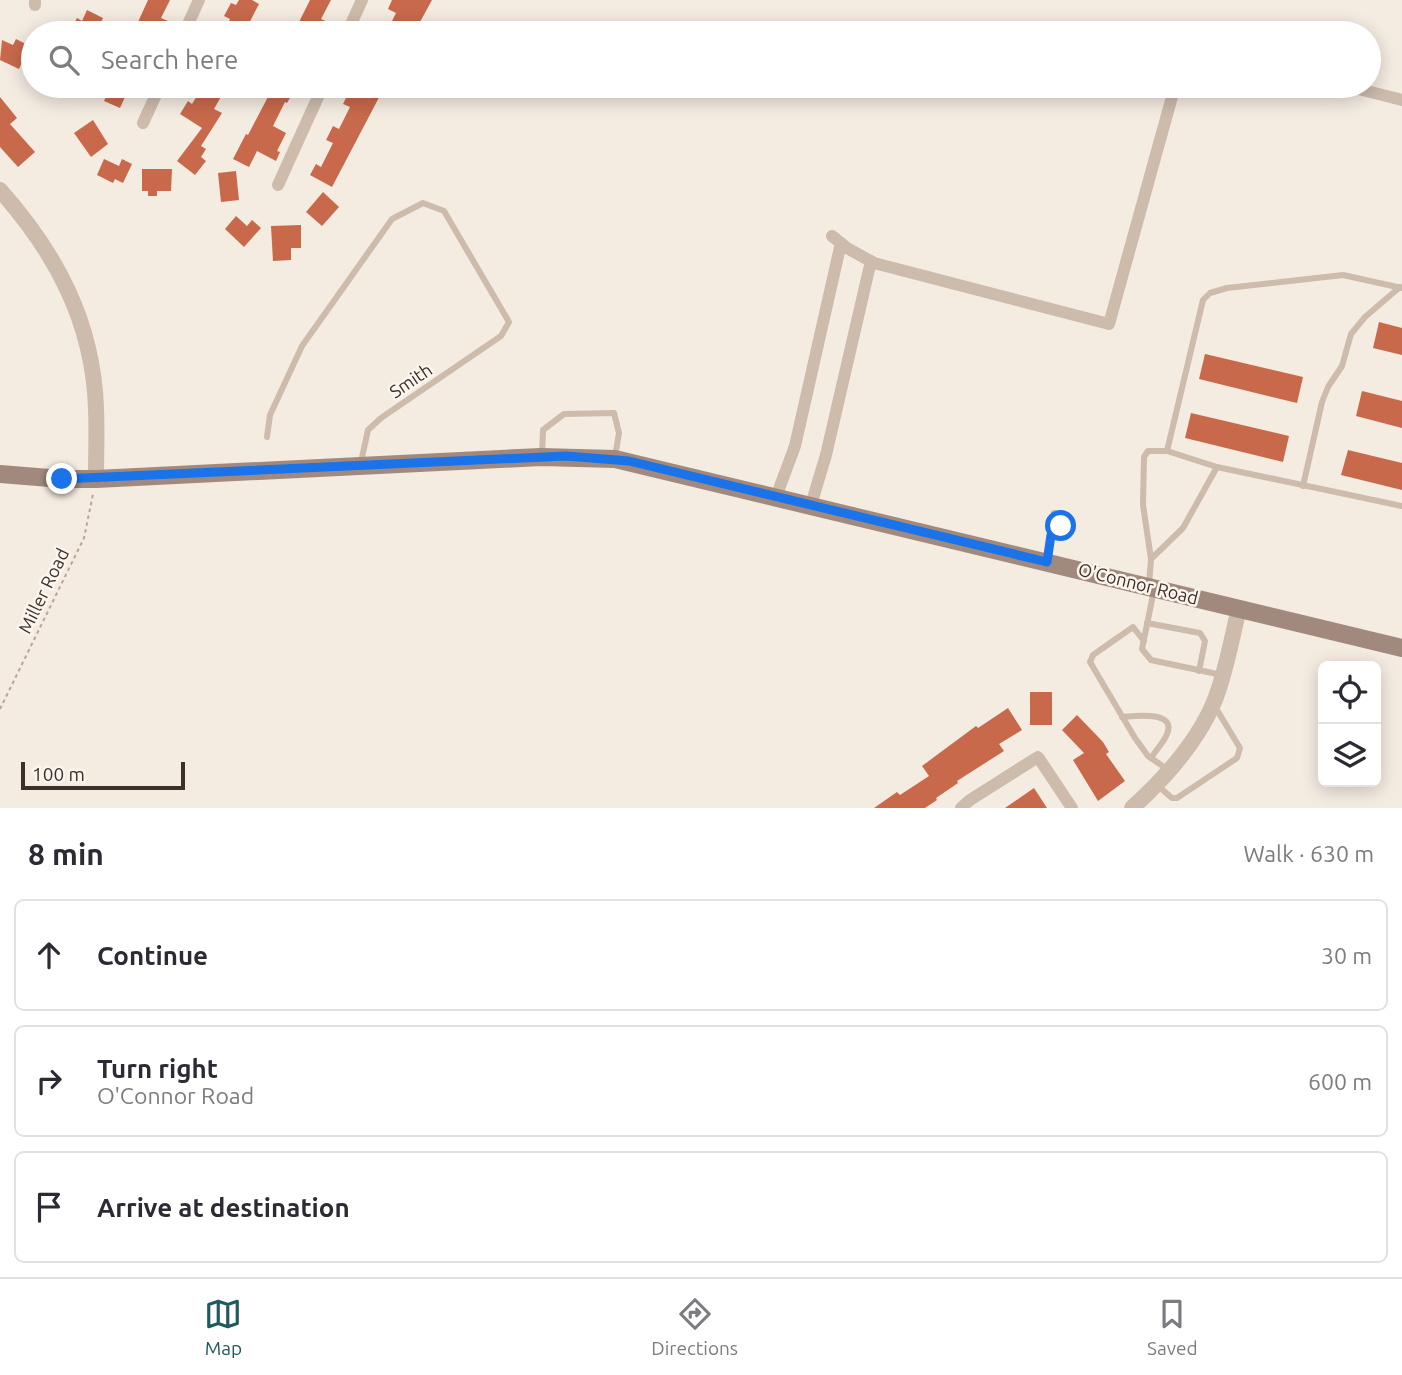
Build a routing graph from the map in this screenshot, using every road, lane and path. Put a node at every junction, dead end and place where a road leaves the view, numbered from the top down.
1 (199, 0) edge
2 (362, 0) edge
3 (189, 21) edge
4 (352, 21) edge
5 (1381, 95) edge
6 (154, 98) edge
7 (318, 98) edge
8 (1172, 98) edge
9 (1402, 100) edge
10 (142, 123) dead end
11 (278, 185) dead end
12 (0, 190) edge
13 (870, 261) junction
14 (1401, 287) edge
15 (267, 437) dead end
16 (1167, 451) junction
17 (541, 457) junction
18 (615, 459) junction
19 (361, 464) junction
20 (1217, 467) junction
21 (0, 474) edge
22 (96, 479) junction
23 (1303, 486) junction
24 (776, 497) junction
25 (811, 505) junction
26 (1402, 506) edge
27 (1054, 513) dead end
28 (1151, 559) junction
29 (1047, 562) junction
30 (1151, 588) junction
31 (1239, 609) junction
32 (1147, 623) junction
33 (1144, 642) junction
34 (1402, 648) edge
35 (1166, 654) dead end
36 (1184, 658) dead end
37 (1165, 663) junction
38 (1182, 667) junction
39 (1199, 671) junction
40 (1222, 676) junction
41 (1213, 704) junction
42 (0, 709) edge
43 (1122, 717) junction
44 (1150, 758) junction
45 (1169, 770) junction
46 (1157, 785) junction
47 (961, 808) edge
48 (1072, 808) edge
49 (1132, 808) edge

1 - 3 street
2 - 4 street
5 - 9 street
6 - 10 street
7 - 11 street
8 - 13 street
12 - 22 street
13 - 24 street
13 - 25 street
14 - 16 lane
14 - 23 lane
15 - 19 lane, Smith
16 - 20 lane
16 - 28 lane
17 - 18 main road, O'Connor Road
17 - 18 lane
17 - 19 main road, O'Connor Road
18 - 24 main road, O'Connor Road
19 - 22 main road, O'Connor Road
20 - 23 lane
20 - 28 lane
21 - 22 main road, O'Connor Road
22 - 42 path, Miller Road
23 - 26 lane
24 - 25 main road, O'Connor Road
25 - 29 main road, O'Connor Road
27 - 29 lane
28 - 30 lane
29 - 30 main road, O'Connor Road
30 - 31 main road, O'Connor Road
30 - 32 lane
31 - 34 main road, O'Connor Road
31 - 40 street
32 - 33 lane
32 - 39 lane
33 - 37 lane
33 - 43 lane
35 - 37 lane
36 - 38 lane
37 - 38 lane
38 - 39 lane
39 - 40 lane
40 - 41 street
41 - 45 street
41 - 46 lane
43 - 44 lane
43 - 44 lane
44 - 45 lane
45 - 46 street
46 - 49 street
47 - 48 street

